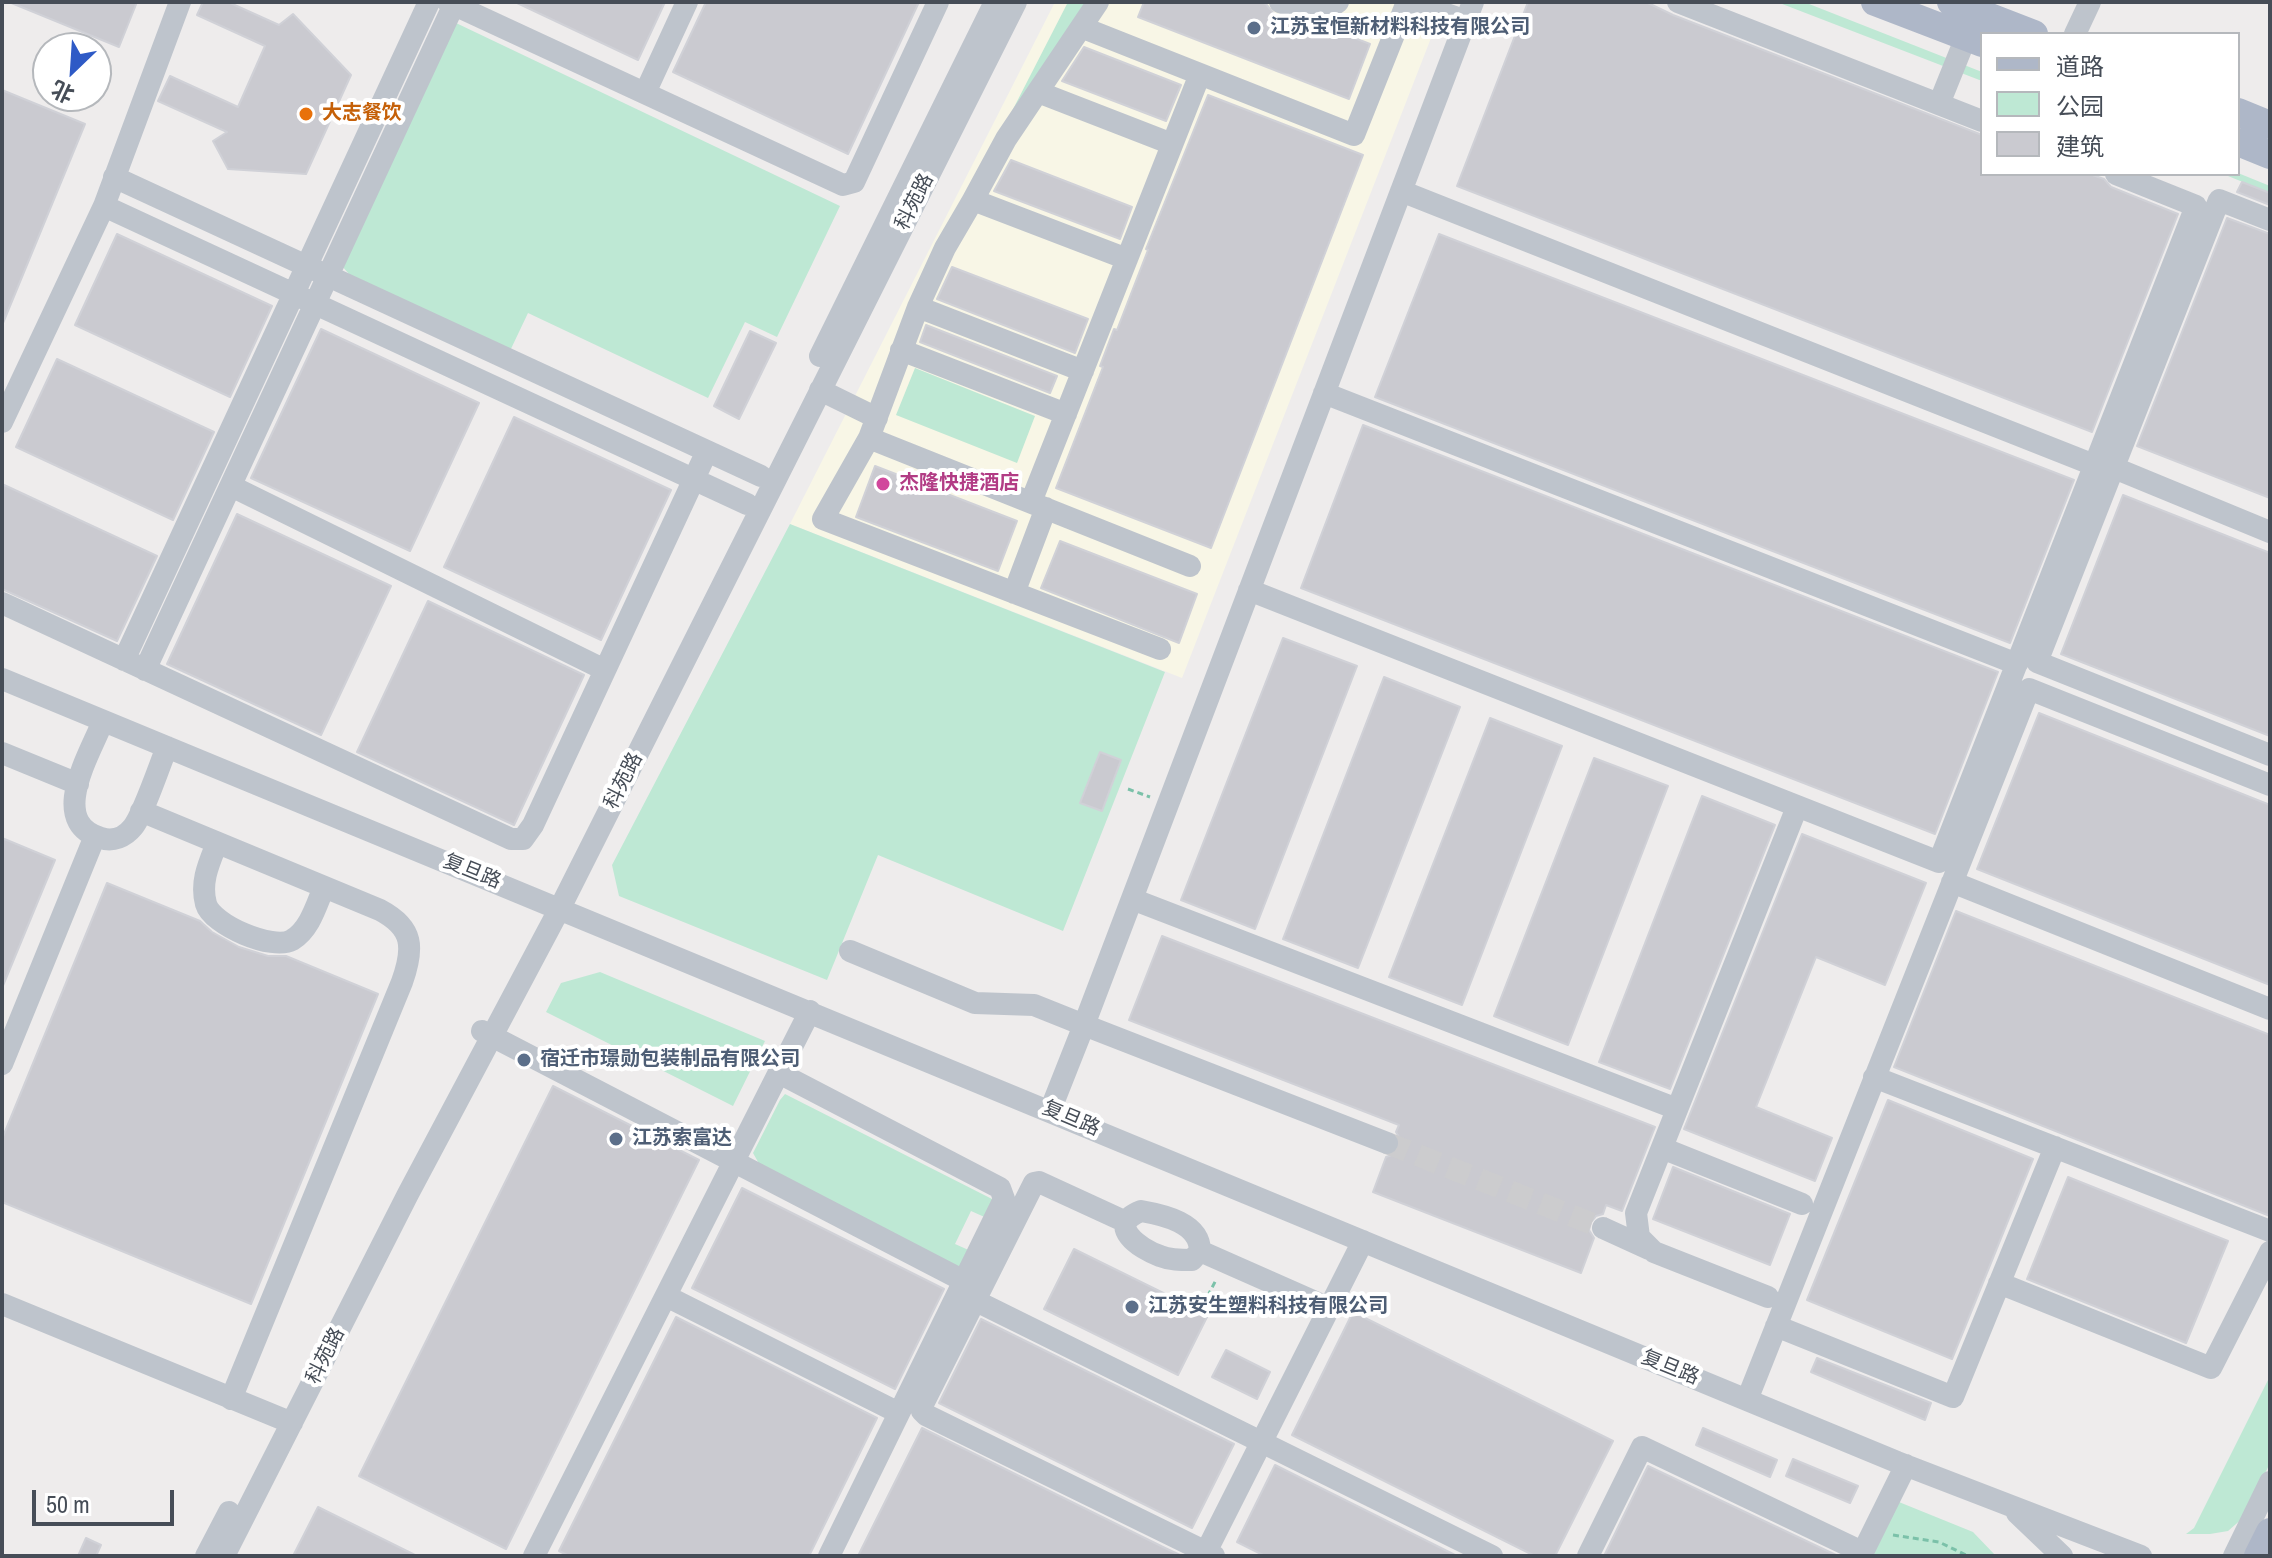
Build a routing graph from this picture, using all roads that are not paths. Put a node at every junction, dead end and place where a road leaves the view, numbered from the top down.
1 (180, 2) edge
2 (429, 2) edge
3 (687, 2) edge
4 (938, 2) edge
5 (995, 2) edge
6 (1016, 2) edge
7 (1098, 2) edge
8 (1280, 2) edge
9 (1338, 2) edge
10 (1409, 2) edge
11 (1678, 2) edge
12 (1875, 2) edge
13 (1951, 2) edge
14 (453, 3) edge
15 (2086, 3) edge
16 (1469, 11) edge
17 (1081, 27) junction
18 (2029, 32) edge
19 (2076, 32) edge
20 (1974, 40) edge
21 (1200, 74) junction
22 (1038, 92) junction
23 (645, 93) junction
24 (1939, 104) junction
25 (2240, 113) edge
26 (1980, 120) edge
27 (2270, 125) edge
28 (2240, 143) edge
29 (1172, 144) junction
30 (2270, 155) edge
31 (2121, 176) edge
32 (114, 177) junction
33 (1401, 191) junction
34 (973, 200) junction
35 (104, 206) junction
36 (2270, 220) edge
37 (1127, 259) junction
38 (306, 266) junction
39 (328, 276) junction
40 (293, 294) junction
41 (315, 304) junction
42 (918, 307) junction
43 (901, 350) junction
44 (1083, 371) junction
45 (820, 390) junction
46 (1324, 393) junction
47 (1066, 414) junction
48 (2, 422) edge
49 (873, 428) junction
50 (707, 451) junction
51 (2103, 466) junction
52 (761, 476) junction
53 (693, 480) junction
54 (231, 486) junction
55 (747, 504) junction
56 (1039, 505) junction
57 (2270, 532) edge
58 (1190, 566) dead end
59 (1249, 590) junction
60 (1014, 593) junction
61 (2, 603) edge
62 (1160, 649) dead end
63 (124, 660) junction
64 (2017, 664) junction
65 (145, 670) junction
66 (605, 670) junction
67 (2, 679) edge
68 (103, 721) junction
69 (167, 747) junction
70 (2, 754) edge
71 (2270, 755) edge
72 (78, 784) junction
73 (2270, 785) edge
74 (1797, 807) junction
75 (141, 811) junction
76 (95, 836) junction
77 (217, 843) junction
78 (1952, 882) junction
79 (324, 887) junction
80 (1132, 899) junction
81 (554, 905) junction
82 (850, 951) dead end
83 (2270, 1009) edge
84 (810, 1011) junction
85 (1084, 1025) junction
86 (487, 1033) junction
87 (2, 1064) edge
88 (779, 1073) junction
89 (1874, 1077) junction
90 (1677, 1109) junction
91 (1050, 1111) junction
92 (1387, 1143) tunnel mouth
93 (2055, 1147) junction
94 (1662, 1148) junction
95 (734, 1162) junction
96 (1802, 1204) dead end
97 (1126, 1222) junction
98 (1603, 1228) tunnel mouth
99 (2270, 1231) edge
100 (1363, 1241) junction
101 (1200, 1251) junction
102 (1654, 1252) junction
103 (2270, 1252) edge
104 (1999, 1283) junction
105 (969, 1290) junction
106 (666, 1296) junction
107 (1768, 1297) dead end
108 (2, 1304) edge
109 (1329, 1308) junction
110 (1776, 1326) junction
111 (231, 1399) junction
112 (1747, 1400) junction
113 (899, 1413) junction
114 (285, 1420) junction
115 (1262, 1442) junction
116 (1906, 1465) junction
117 (2270, 1482) edge
118 (2007, 1504) junction
119 (2270, 1532) edge
120 (1210, 1554) edge
121 (1862, 1554) edge
122 (538, 1555) edge
123 (206, 1556) edge
124 (224, 1556) edge
125 (829, 1556) edge
126 (1492, 1556) edge
127 (1588, 1556) edge
128 (2062, 1556) edge
129 (2141, 1556) edge
130 (2234, 1556) edge
131 (2258, 1556) edge

1 - 32 street
2 - 38 street
3 - 23 street
4 - 23 street
5 - 52 street, 科苑路
6 - 45 street, 科苑路
7 - 17 street
8 - 9 street
10 - 16 street
10 - 21 street
11 - 24 street
12 - 20 main road
13 - 18 main road
14 - 23 street
14 - 39 street
15 - 19 street
16 - 33 street
17 - 21 street
17 - 22 street
20 - 24 street
21 - 29 street
22 - 29 street
22 - 34 street
24 - 26 street
25 - 27 main road
28 - 30 main road
29 - 37 street
31 - 51 street
32 - 35 street
32 - 38 street
33 - 46 street
33 - 51 street
34 - 37 street
34 - 42 street
35 - 40 street
35 - 48 street
36 - 51 street
37 - 44 street
38 - 39 street
38 - 40 street
39 - 41 street
39 - 50 street
40 - 41 street
40 - 63 street
41 - 53 street
41 - 54 street
42 - 43 street
42 - 44 street
43 - 47 street
43 - 49 street
44 - 47 street
45 - 49 street
45 - 81 street, 科苑路
46 - 59 street
46 - 64 street
47 - 56 street
49 - 56 street
49 - 60 street
50 - 52 street
50 - 53 street
51 - 57 street
51 - 64 street
51 - 71 street
52 - 55 street, 科苑路
53 - 55 street
53 - 66 street
54 - 65 street
54 - 66 street
55 - 81 street, 科苑路
56 - 58 street
56 - 60 street
59 - 74 street
59 - 80 street
60 - 62 street
61 - 63 street
63 - 65 street
64 - 74 street
65 - 66 street
67 - 68 street, 复旦路
68 - 69 street, 复旦路
68 - 72 street
69 - 75 street
69 - 81 street, 复旦路
70 - 72 street
72 - 76 street
73 - 78 street
74 - 90 street
75 - 76 street
75 - 77 street
76 - 87 street
77 - 79 street
77 - 79 street
78 - 83 street
78 - 89 street
79 - 111 street
80 - 85 street
80 - 90 street
81 - 84 street, 复旦路
81 - 86 street, 科苑路
82 - 85 street
84 - 88 street
84 - 91 street, 复旦路
85 - 91 street
85 - 92 street
86 - 95 street
86 - 114 street, 科苑路
88 - 95 street
88 - 105 street
89 - 93 street
89 - 110 street
90 - 94 street
91 - 100 street, 复旦路
93 - 99 street
93 - 104 street
94 - 96 street
94 - 102 street
95 - 105 street
95 - 106 street
97 - 101 street
97 - 101 street
97 - 105 street
98 - 102 street
100 - 109 street
100 - 112 street, 复旦路
101 - 109 street
102 - 107 street
103 - 104 street
104 - 110 street
105 - 113 street
105 - 115 street
105 - 120 street
106 - 113 street
106 - 122 street
108 - 111 street
109 - 115 street
110 - 112 street
111 - 114 street
112 - 116 street, 复旦路
113 - 125 street
114 - 123 street, 科苑路
114 - 124 street, 科苑路
115 - 120 street
115 - 126 street
116 - 118 street, 复旦路
116 - 121 street
117 - 130 street
118 - 128 street
118 - 129 street, 复旦路
119 - 131 main road
121 - 127 street

